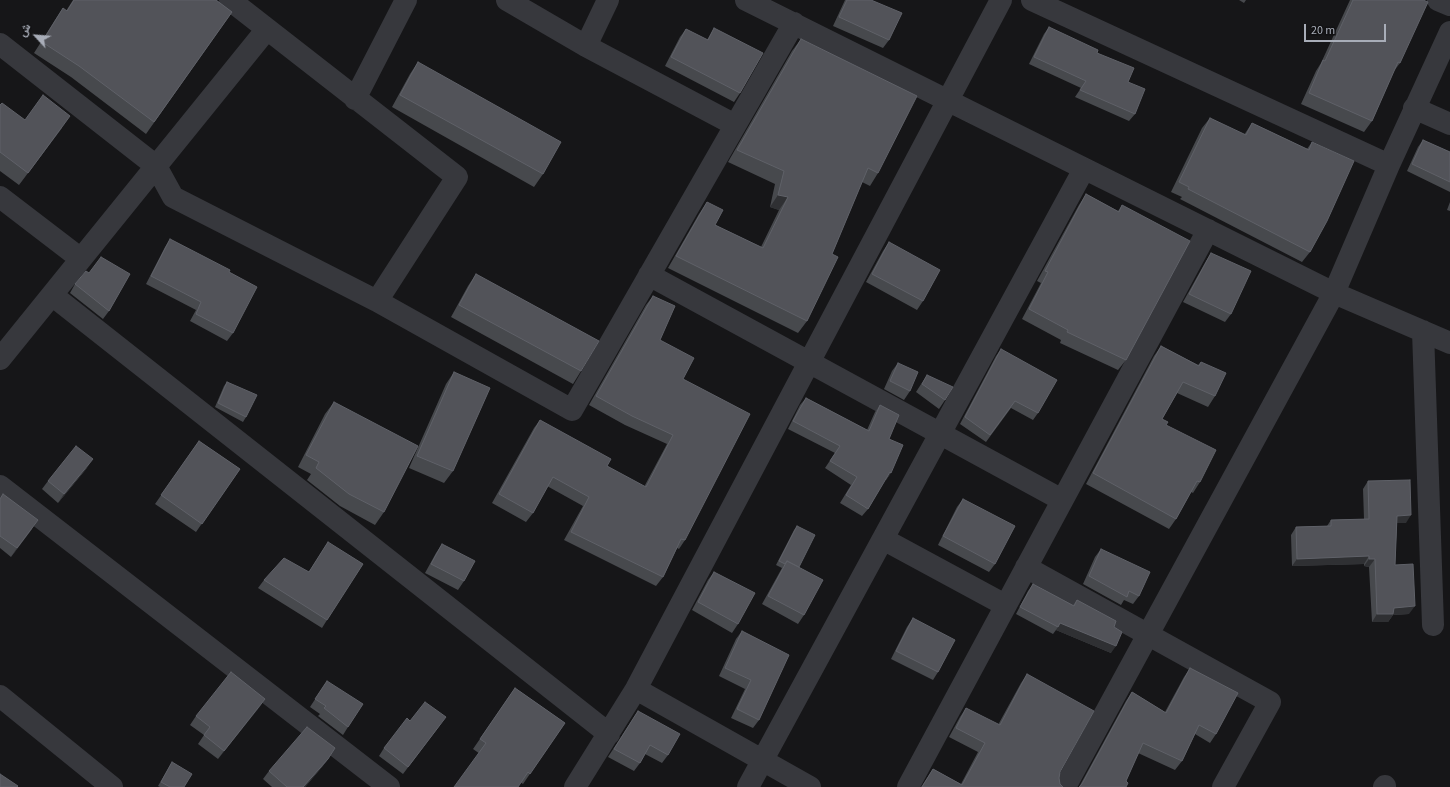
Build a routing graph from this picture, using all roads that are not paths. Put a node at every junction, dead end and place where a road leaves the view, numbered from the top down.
1 (230, 0) edge
2 (406, 0) edge
3 (507, 0) edge
4 (608, 0) edge
5 (746, 0) edge
6 (1001, 0) edge
7 (1032, 0) edge
8 (1438, 0) edge
9 (1450, 5) edge
10 (794, 24) junction
11 (267, 29) junction
12 (1450, 32) edge
13 (0, 44) edge
14 (586, 46) junction
15 (355, 99) junction
16 (948, 101) junction
17 (1414, 108) junction
18 (1450, 124) edge
19 (735, 125) junction
20 (1389, 164) junction
21 (156, 166) junction
22 (1084, 169) junction
23 (0, 197) edge
24 (1208, 230) junction
25 (81, 259) junction
26 (649, 275) junction
27 (1334, 293) junction
28 (52, 295) junction
29 (377, 301) junction
30 (1423, 331) junction
31 (1450, 343) edge
32 (0, 359) edge
33 (809, 363) junction
34 (941, 433) junction
35 (0, 486) edge
36 (1062, 500) junction
37 (883, 539) junction
38 (1026, 567) junction
39 (1005, 605) junction
40 (1434, 625) dead end
41 (1147, 634) junction
42 (636, 688) junction
43 (0, 696) edge
44 (609, 734) junction
45 (762, 760) junction
46 (112, 787) edge
47 (389, 787) edge
48 (575, 787) edge
49 (748, 787) edge
50 (810, 787) edge
51 (908, 787) edge
52 (1065, 787) edge
53 (1223, 787) edge

1 - 11 street
2 - 15 street
3 - 14 street
4 - 14 street
5 - 10 street
6 - 16 street
7 - 20 street
8 - 9 street
10 - 16 street
10 - 19 street
11 - 15 street
11 - 21 street
12 - 17 street
13 - 21 street
14 - 19 street
15 - 29 street
16 - 22 street
16 - 33 street
17 - 18 street
17 - 20 street
19 - 26 street
20 - 27 street
21 - 25 street
21 - 29 street
22 - 24 street
22 - 34 street
23 - 25 street
24 - 27 street
24 - 36 street
25 - 28 street
26 - 29 street
26 - 33 street
27 - 30 street
27 - 41 street
28 - 32 street
28 - 44 street
30 - 31 street
30 - 40 street
33 - 34 street
33 - 42 street
34 - 36 street
34 - 37 street
35 - 47 street
36 - 38 street
37 - 39 street
37 - 45 street
38 - 39 street
38 - 41 street
39 - 51 street
41 - 52 street
41 - 53 street
42 - 44 street
42 - 45 street
43 - 46 street
44 - 48 street
45 - 49 street
45 - 50 street

